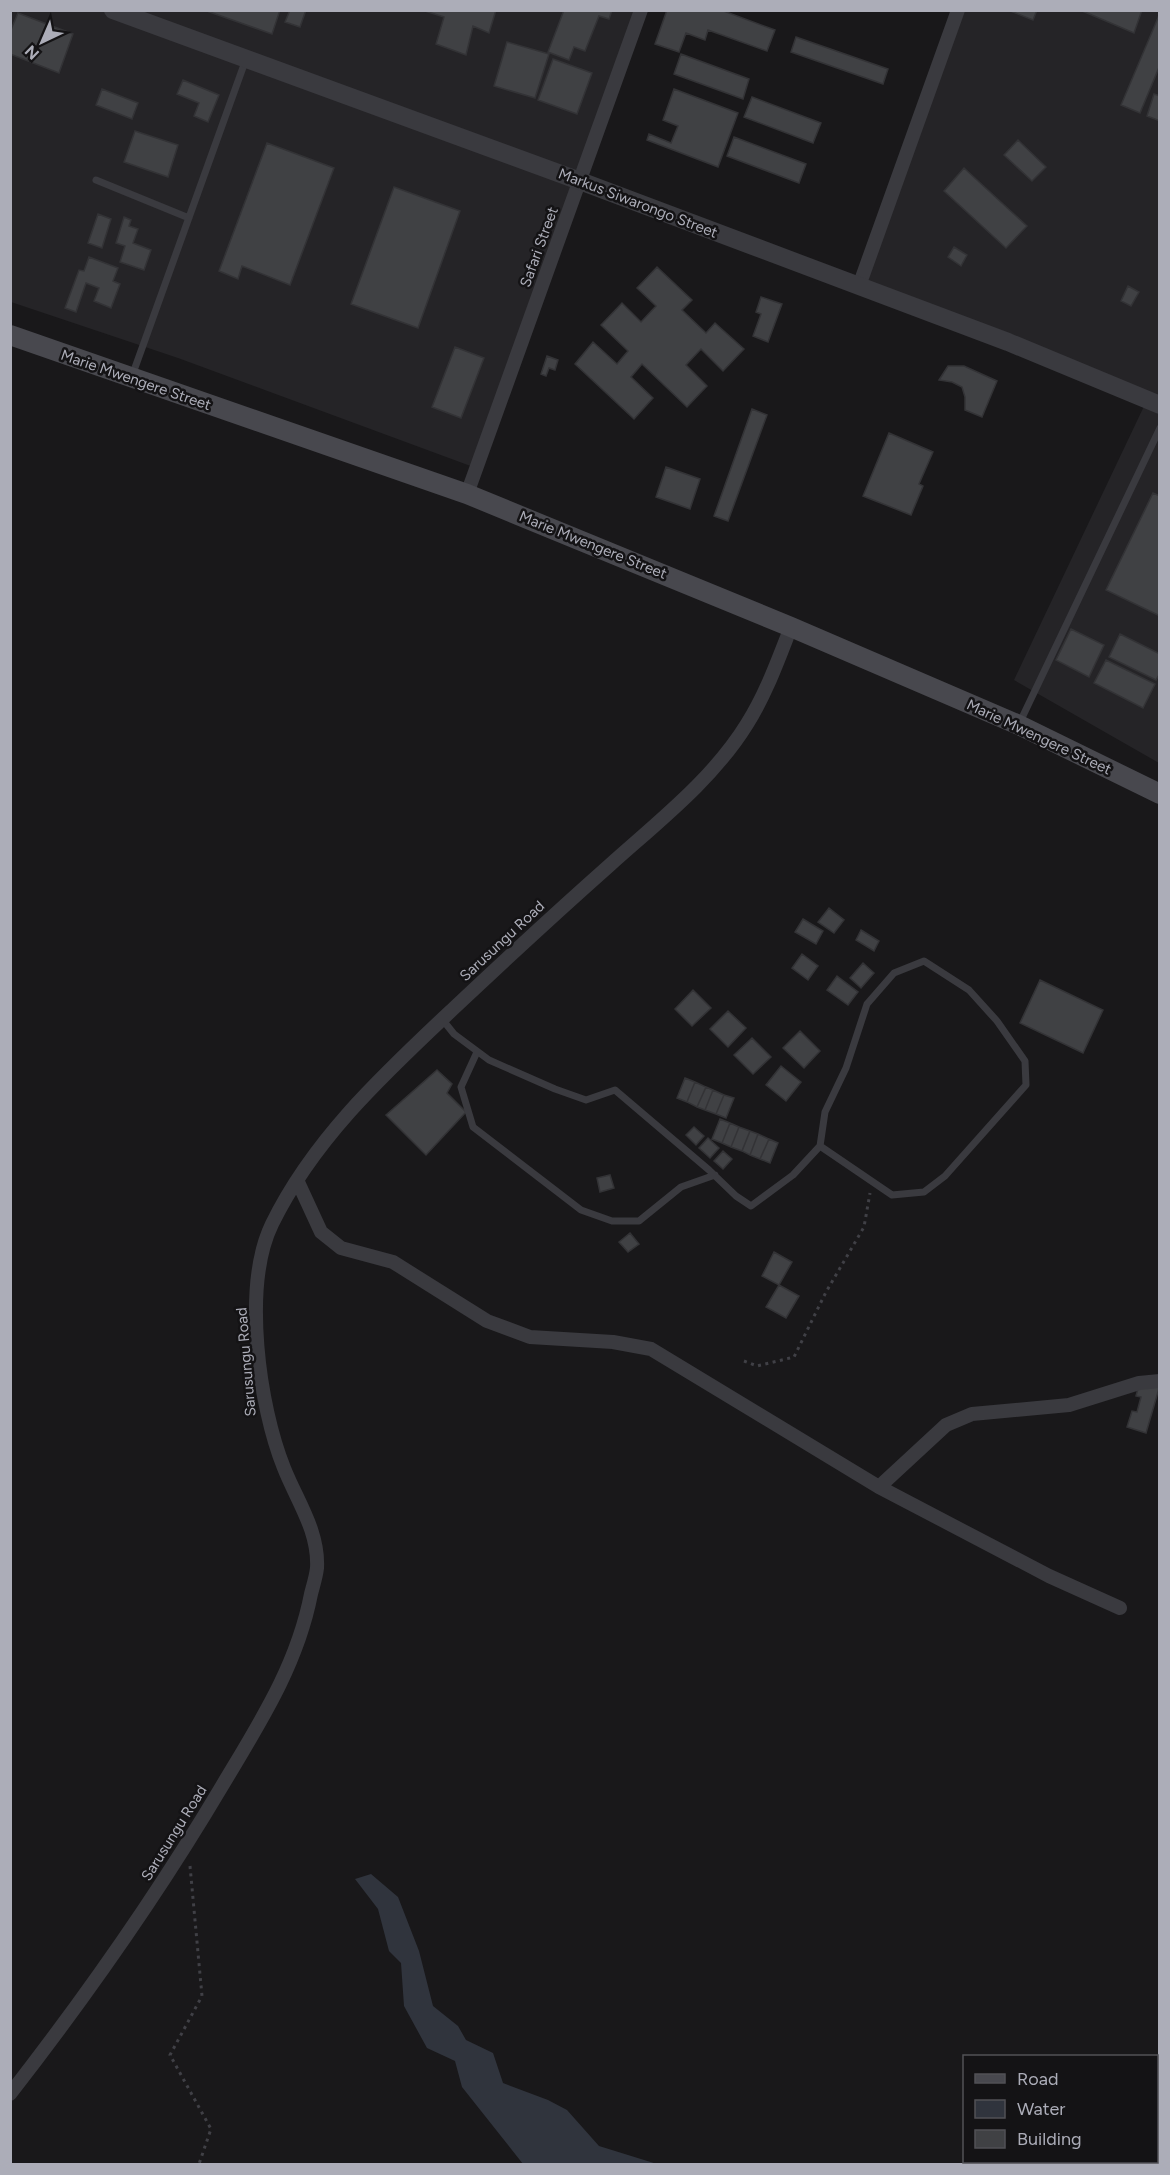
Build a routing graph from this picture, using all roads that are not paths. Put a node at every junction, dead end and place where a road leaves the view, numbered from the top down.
1 (113, 10) edge
2 (641, 10) edge
3 (957, 10) edge
4 (246, 59) junction
5 (96, 180) dead end
6 (580, 181) junction
7 (189, 218) junction
8 (858, 286) junction
9 (10, 335) edge
10 (131, 378) junction
11 (1160, 405) edge
12 (1160, 428) edge
13 (467, 494) junction
14 (791, 627) junction
15 (1019, 725) junction
16 (1160, 794) edge
17 (442, 1019) junction
18 (477, 1052) junction
19 (820, 1146) junction
20 (715, 1175) junction
21 (297, 1180) junction
22 (1160, 1381) edge
23 (879, 1487) junction
24 (1120, 1608) dead end
25 (10, 2094) edge

1 - 4 street, Markus Siwarongo Street
2 - 6 street, Safari Street
3 - 8 street
4 - 6 street, Markus Siwarongo Street
4 - 7 lane
5 - 7 lane
6 - 8 street, Markus Siwarongo Street
6 - 13 street, Safari Street
7 - 10 lane
8 - 11 street, Markus Siwarongo Street
9 - 10 main road, Marie Mwengere Street
10 - 13 main road, Marie Mwengere Street
12 - 15 lane
13 - 14 main road, Marie Mwengere Street
14 - 15 main road, Marie Mwengere Street
14 - 17 street, Sarusungu Road
15 - 16 main road, Marie Mwengere Street
17 - 18 lane
17 - 21 street, Sarusungu Road
18 - 20 lane
18 - 20 lane
19 - 19 lane
19 - 20 lane
21 - 23 street
21 - 25 street, Sarusungu Road
22 - 23 street
23 - 24 street

